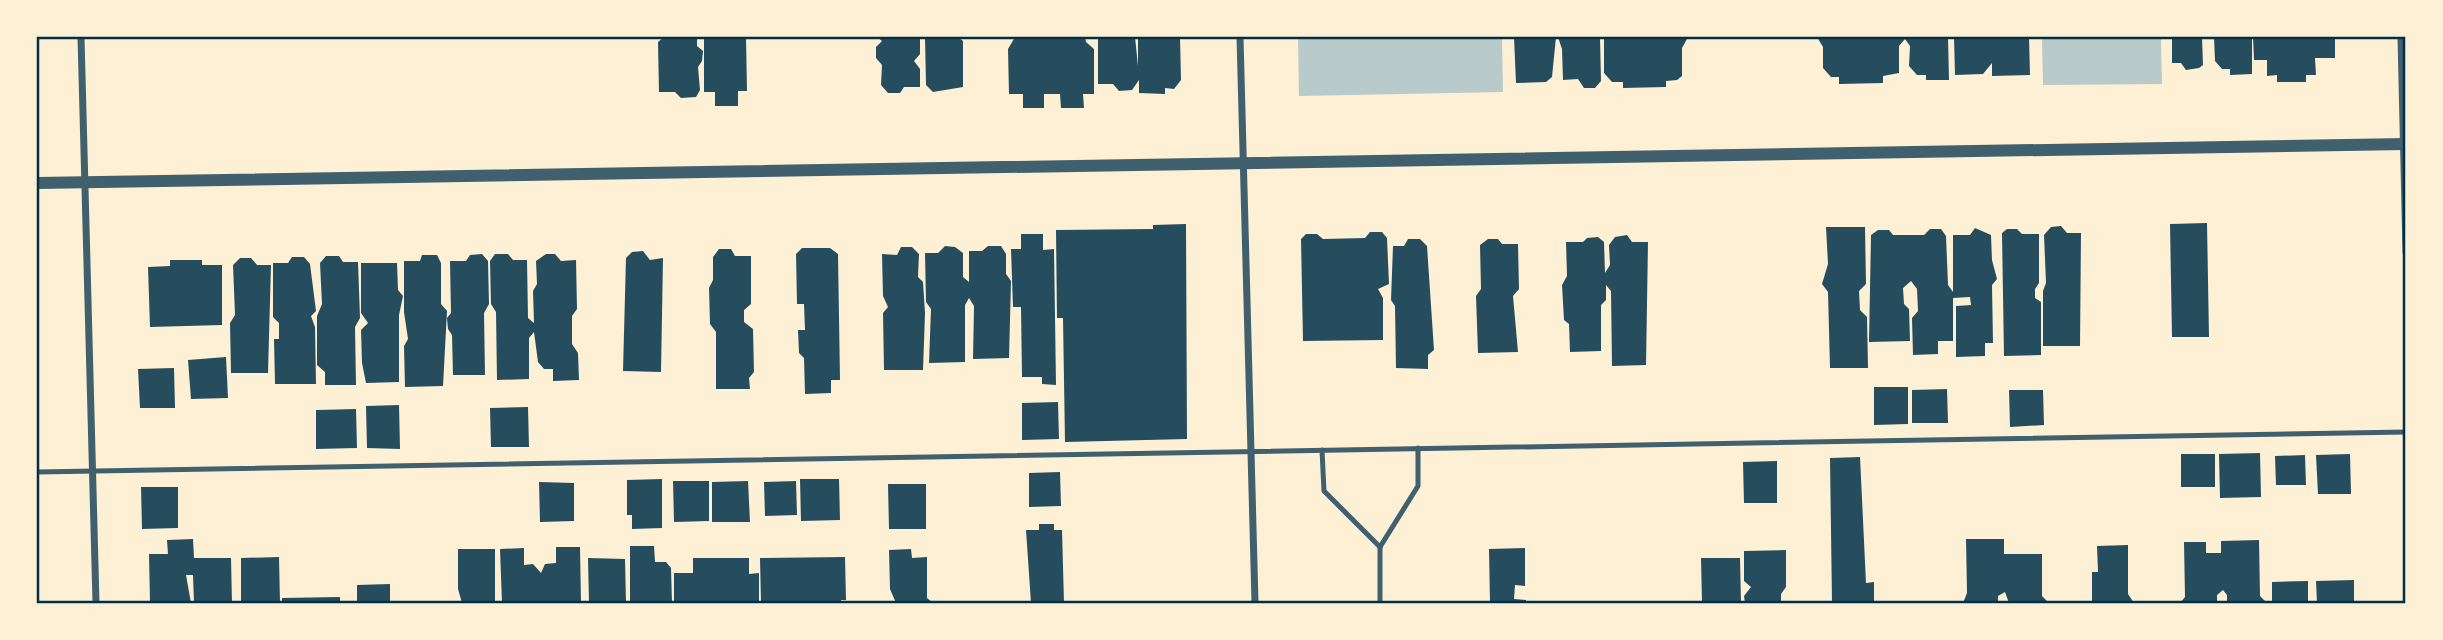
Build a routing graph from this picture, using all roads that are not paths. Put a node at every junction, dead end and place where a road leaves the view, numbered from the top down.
1 (81, 37) edge
2 (1240, 37) edge
3 (2401, 37) edge
4 (2405, 144) edge
5 (1244, 163) junction
6 (85, 182) junction
7 (37, 183) edge
8 (2406, 252) edge
9 (2406, 432) edge
10 (1418, 448) junction
11 (1322, 450) junction
12 (1251, 451) junction
13 (92, 471) junction
14 (37, 472) edge
15 (1380, 547) junction
16 (96, 603) edge
17 (1255, 603) edge
18 (1380, 603) edge

1 - 6 street
2 - 5 street
3 - 4 street
4 - 5 street
4 - 8 street
5 - 6 street
5 - 12 street
6 - 7 street
6 - 13 street
9 - 10 lane
10 - 11 lane
10 - 15 lane
11 - 12 lane
11 - 15 lane
12 - 13 lane
12 - 17 street
13 - 14 lane
13 - 16 street
15 - 18 lane

